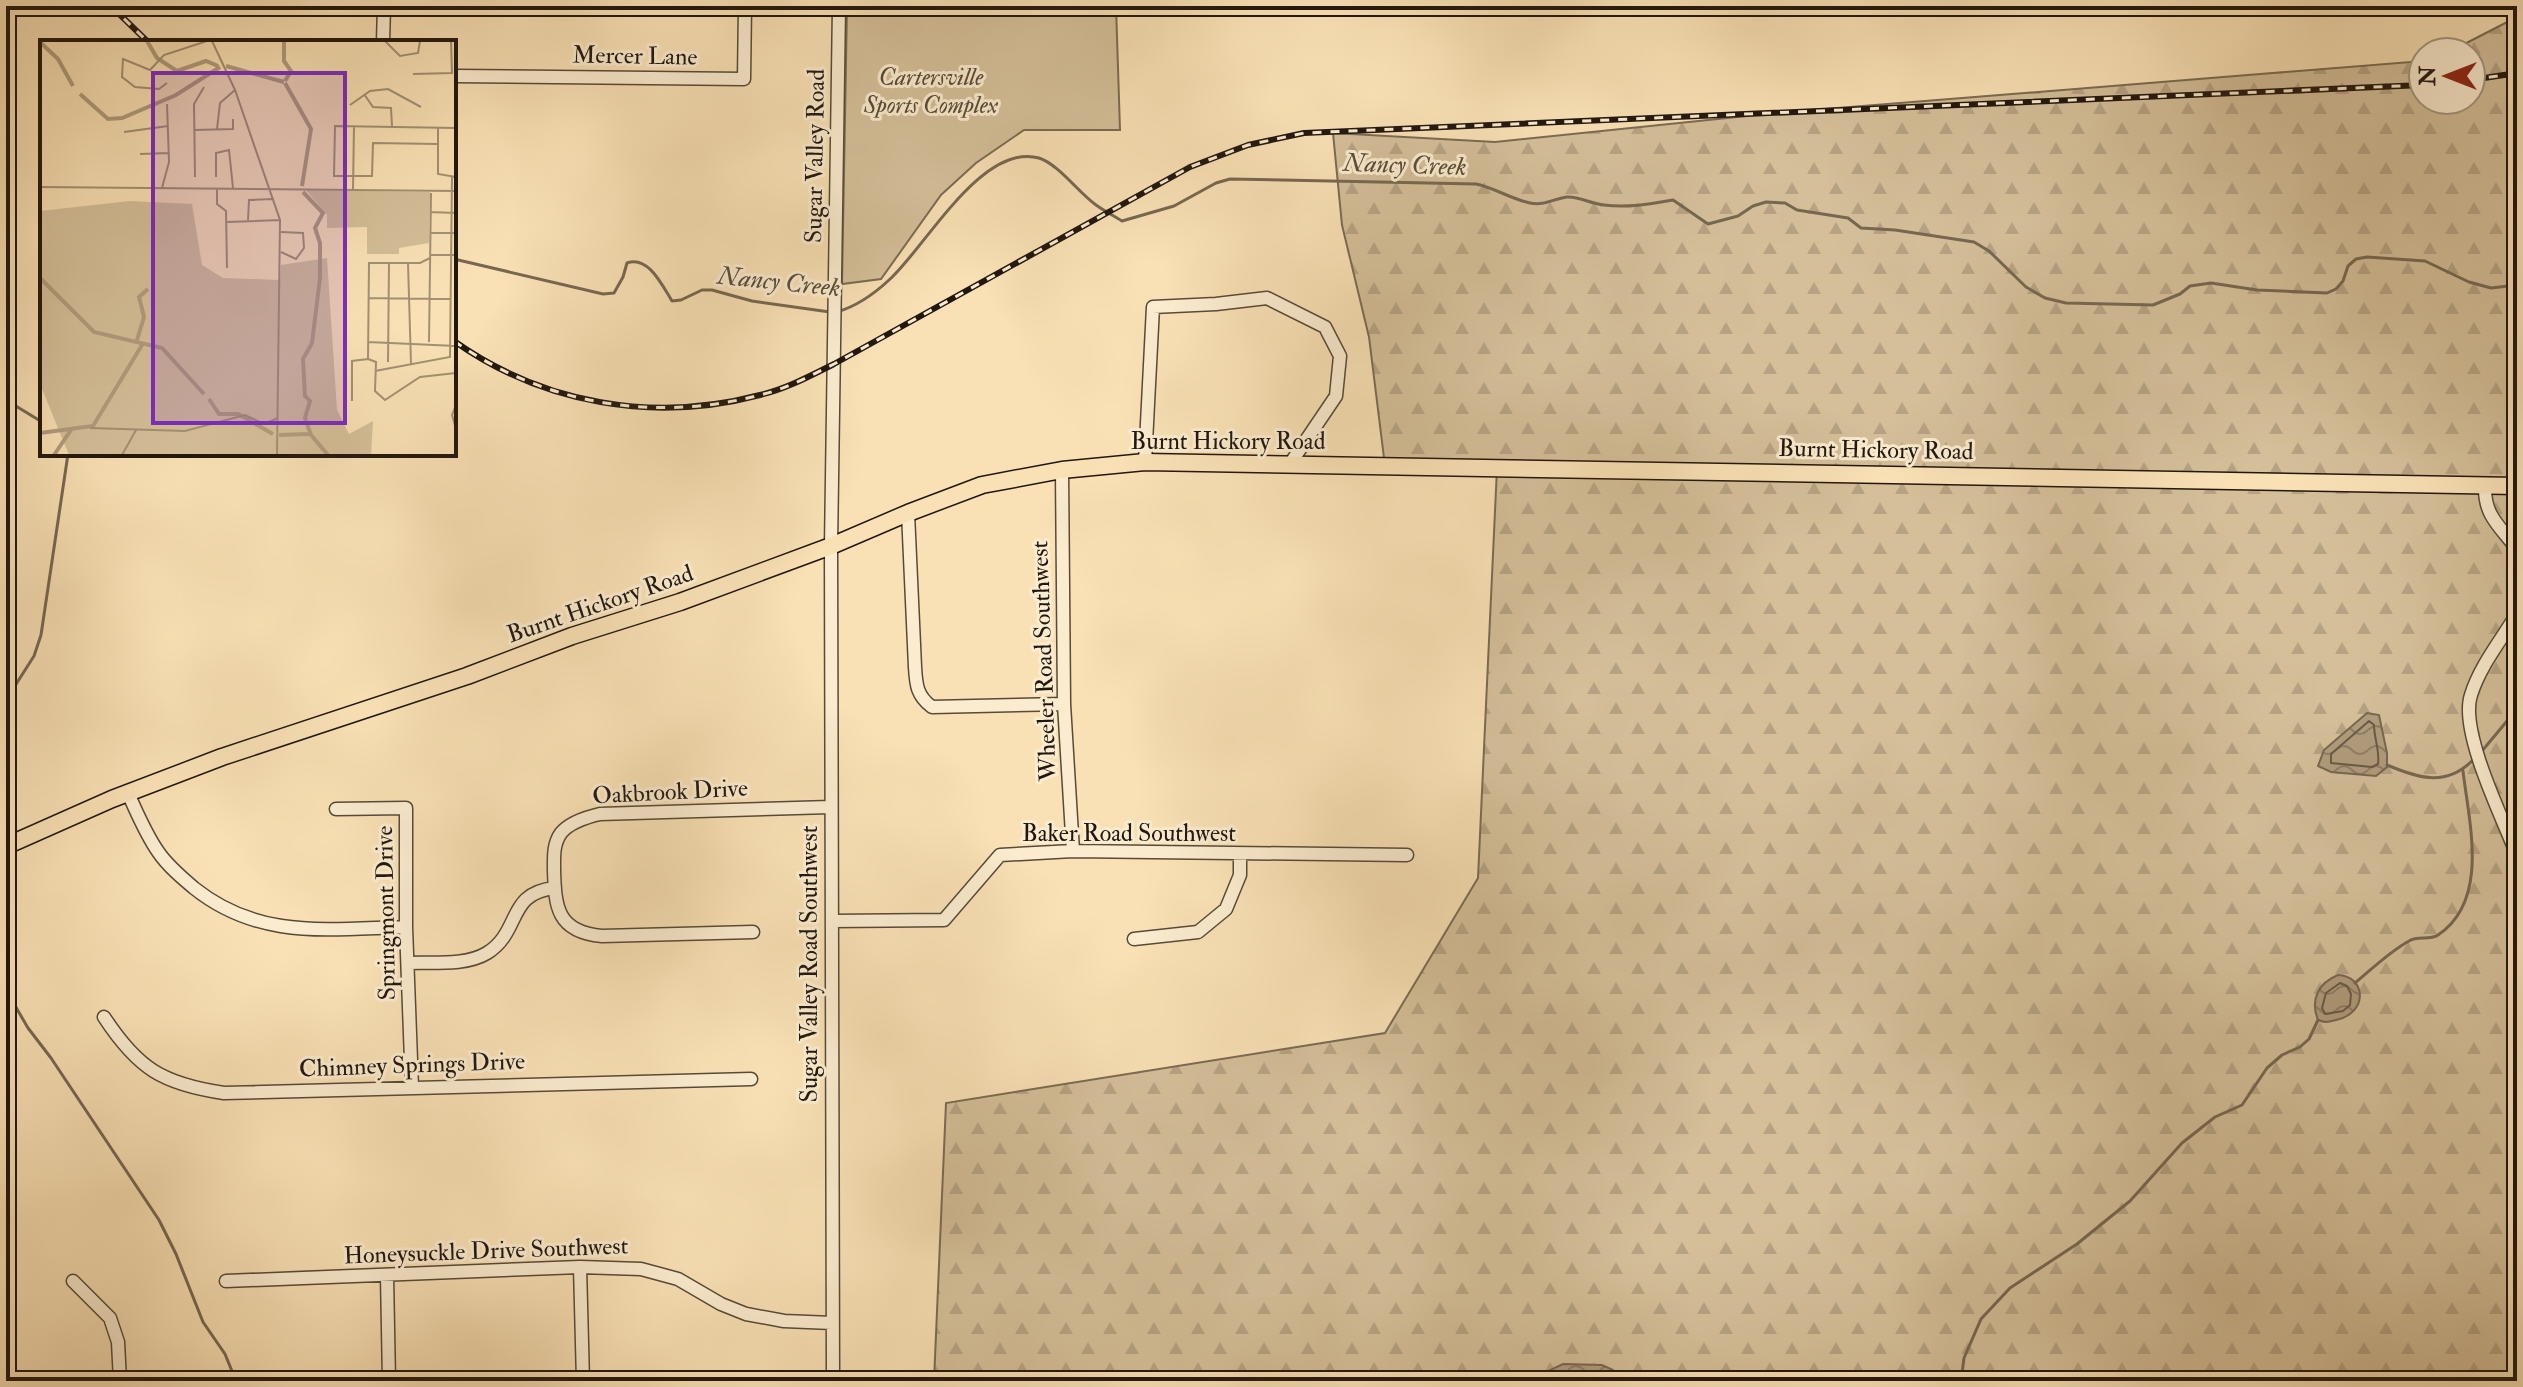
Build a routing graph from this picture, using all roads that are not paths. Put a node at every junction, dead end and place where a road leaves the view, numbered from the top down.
1 (384, 6) edge
2 (745, 6) edge
3 (839, 6) edge
4 (383, 40) edge
5 (456, 76) edge
6 (1145, 462) junction
7 (1290, 464) junction
8 (1062, 470) junction
9 (2485, 485) junction
10 (2517, 486) edge
11 (908, 513) junction
12 (831, 546) junction
13 (2517, 549) edge
14 (2517, 614) edge
15 (1064, 704) junction
16 (128, 793) junction
17 (830, 807) junction
18 (336, 809) dead end
19 (6, 846) edge
20 (1073, 851) junction
21 (1240, 855) junction
22 (1407, 855) dead end
23 (2517, 855) edge
24 (555, 888) junction
25 (832, 921) junction
26 (406, 927) junction
27 (753, 932) dead end
28 (1134, 939) dead end
29 (408, 963) junction
30 (104, 1017) dead end
31 (751, 1079) dead end
32 (412, 1087) junction
33 (580, 1267) junction
34 (387, 1276) junction
35 (73, 1281) dead end
36 (226, 1281) dead end
37 (832, 1323) junction
38 (120, 1381) edge
39 (389, 1381) edge
40 (583, 1381) edge
41 (833, 1381) edge

1 - 4 street
2 - 5 street, Mercer Lane
3 - 12 street, Sugar Valley Road
6 - 7 main road, Burnt Hickory Road
6 - 7 street
6 - 8 main road, Burnt Hickory Road
7 - 9 main road, Burnt Hickory Road
8 - 11 main road, Burnt Hickory Road
8 - 15 street, Wheeler Road Southwest
9 - 10 main road, Burnt Hickory Road
9 - 13 street
11 - 12 main road, Burnt Hickory Road
11 - 15 street
12 - 16 main road, Burnt Hickory Road
12 - 17 street, Sugar Valley Road Southwest
14 - 23 street
15 - 20 street, Wheeler Road Southwest
16 - 19 main road, Burnt Hickory Road
16 - 26 street
17 - 24 street, Oakbrook Drive
17 - 25 street, Sugar Valley Road Southwest
18 - 26 street, Springmont Drive
20 - 21 street, Baker Road Southwest
20 - 25 street, Baker Road Southwest
21 - 22 street, Baker Road Southwest
21 - 28 street
24 - 27 street, Oakbrook Drive
24 - 29 street
25 - 37 street, Sugar Valley Road Southwest
26 - 29 street, Springmont Drive
29 - 32 street, Springmont Drive
30 - 32 street, Chimney Springs Drive
31 - 32 street, Chimney Springs Drive
33 - 34 street, Honeysuckle Drive Southwest
33 - 37 street, Honeysuckle Drive Southwest
33 - 40 street
34 - 36 street, Honeysuckle Drive Southwest
34 - 39 street
35 - 38 street
37 - 41 street, Sugar Valley Road Southwest

